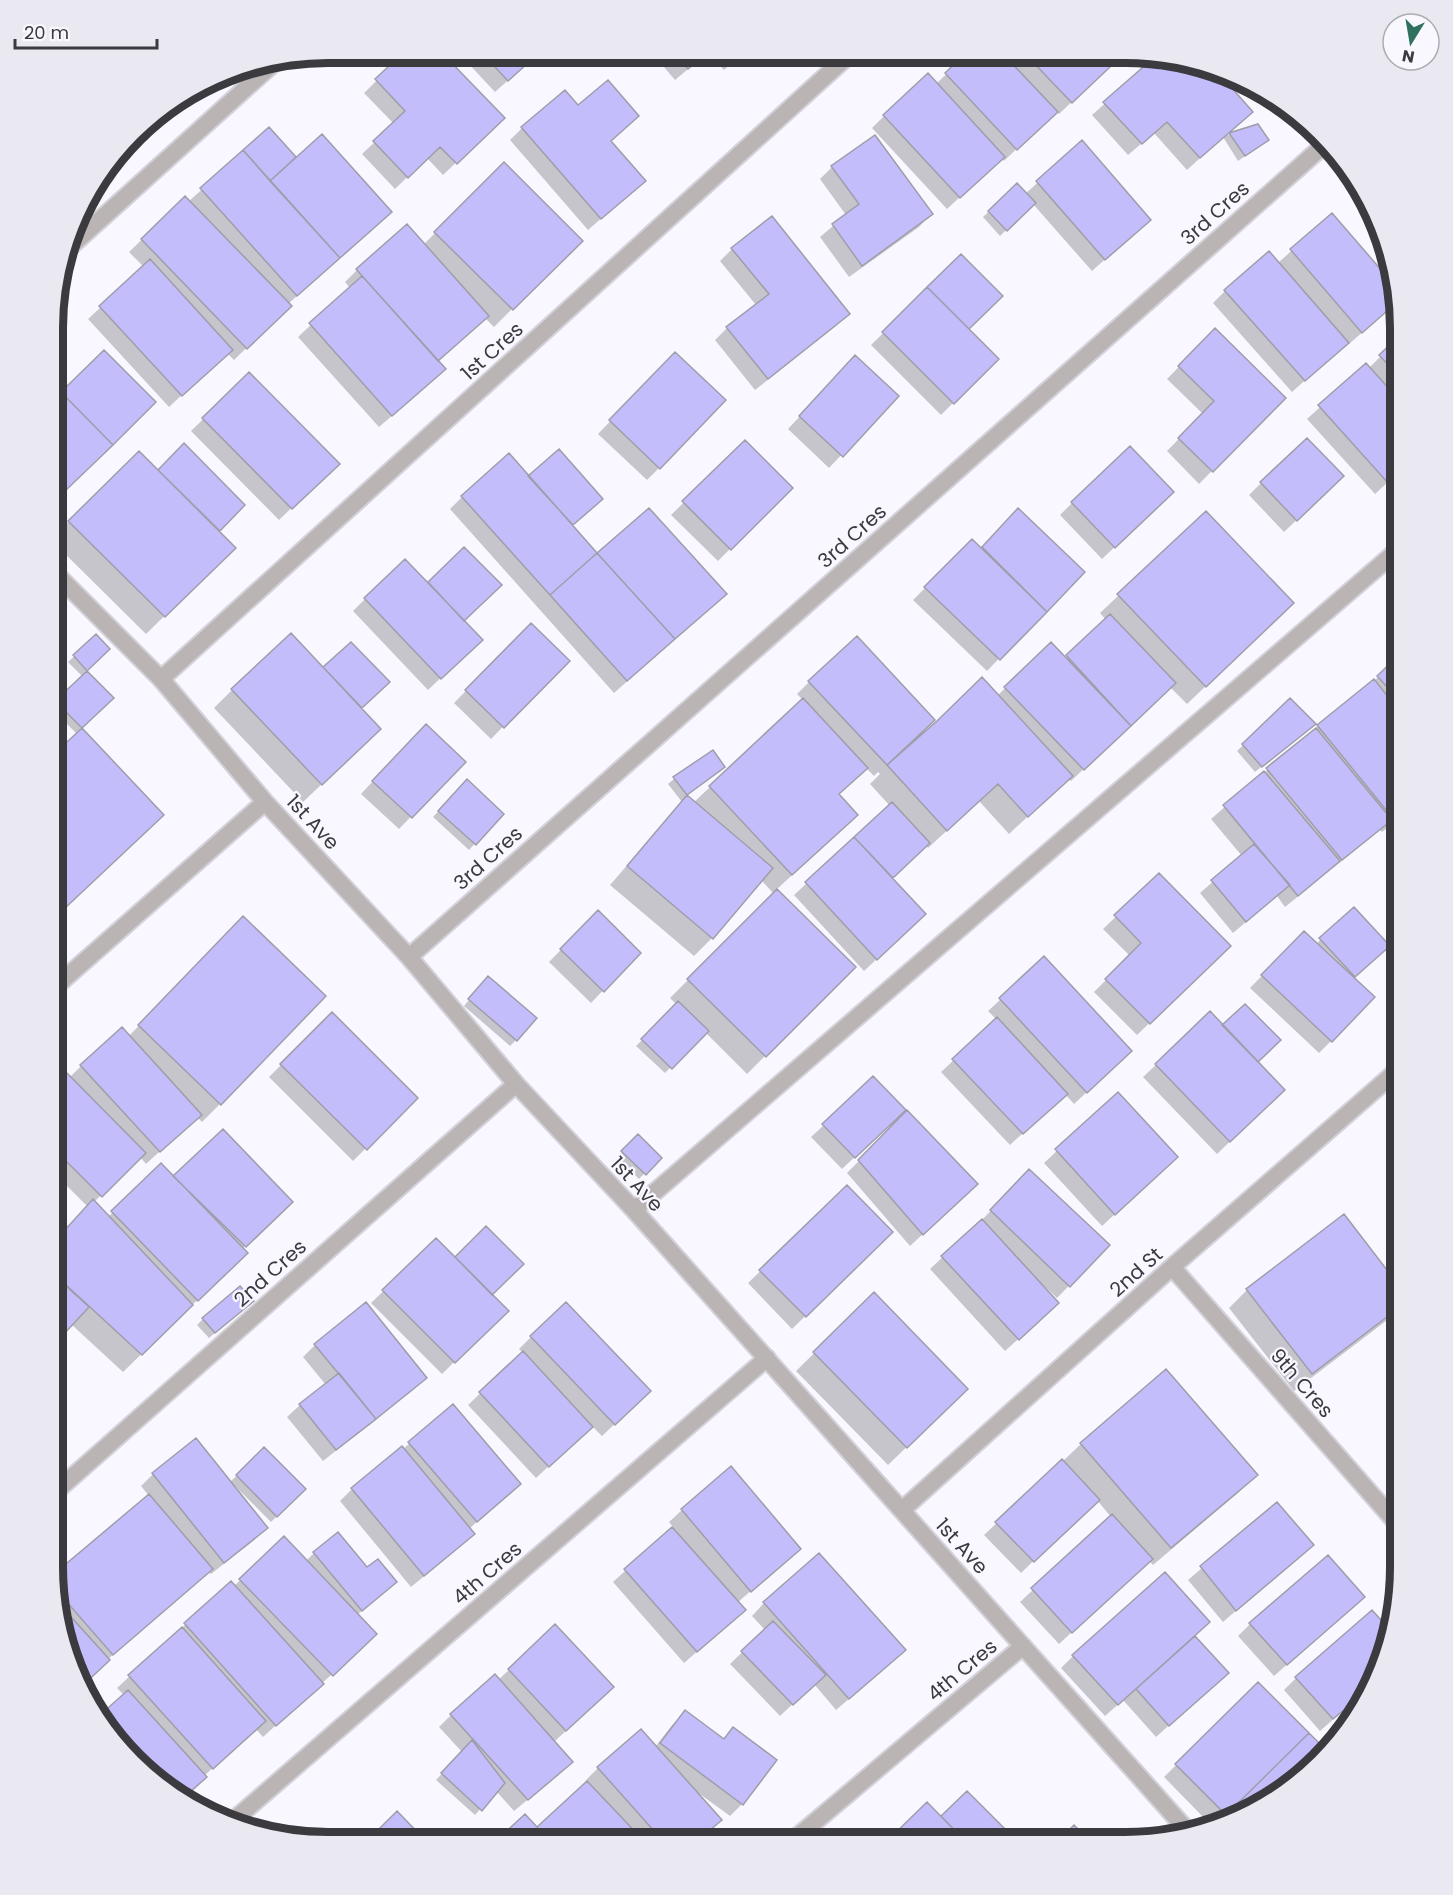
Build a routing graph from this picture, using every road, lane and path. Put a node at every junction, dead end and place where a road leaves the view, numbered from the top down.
1 (840, 63) edge
2 (265, 71) edge
3 (1320, 149) edge
4 (78, 239) edge
5 (1390, 557) edge
6 (63, 581) edge
7 (161, 680) junction
8 (265, 802) junction
9 (409, 957) junction
10 (63, 980) edge
11 (1390, 1077) edge
12 (516, 1084) junction
13 (634, 1210) junction
14 (1172, 1267) junction
15 (767, 1358) junction
16 (63, 1485) edge
17 (902, 1510) junction
18 (1390, 1516) edge
19 (1023, 1646) junction
20 (237, 1816) edge
21 (1183, 1825) edge
22 (803, 1832) edge

1 - 7 street, 1st Cres
2 - 4 street
3 - 9 street, 3rd Cres
5 - 13 street
6 - 7 street, 1st Ave
7 - 8 street, 1st Ave
8 - 9 street, 1st Ave
8 - 10 street
9 - 12 street, 1st Ave
11 - 14 street, 2nd St
12 - 13 street, 1st Ave
12 - 16 street, 2nd Cres
13 - 15 street, 1st Ave
14 - 17 street, 2nd St
14 - 18 street, 9th Cres
15 - 17 street, 1st Ave
15 - 20 street, 4th Cres
17 - 19 street, 1st Ave
19 - 21 street, 1st Ave
19 - 22 street, 4th Cres

